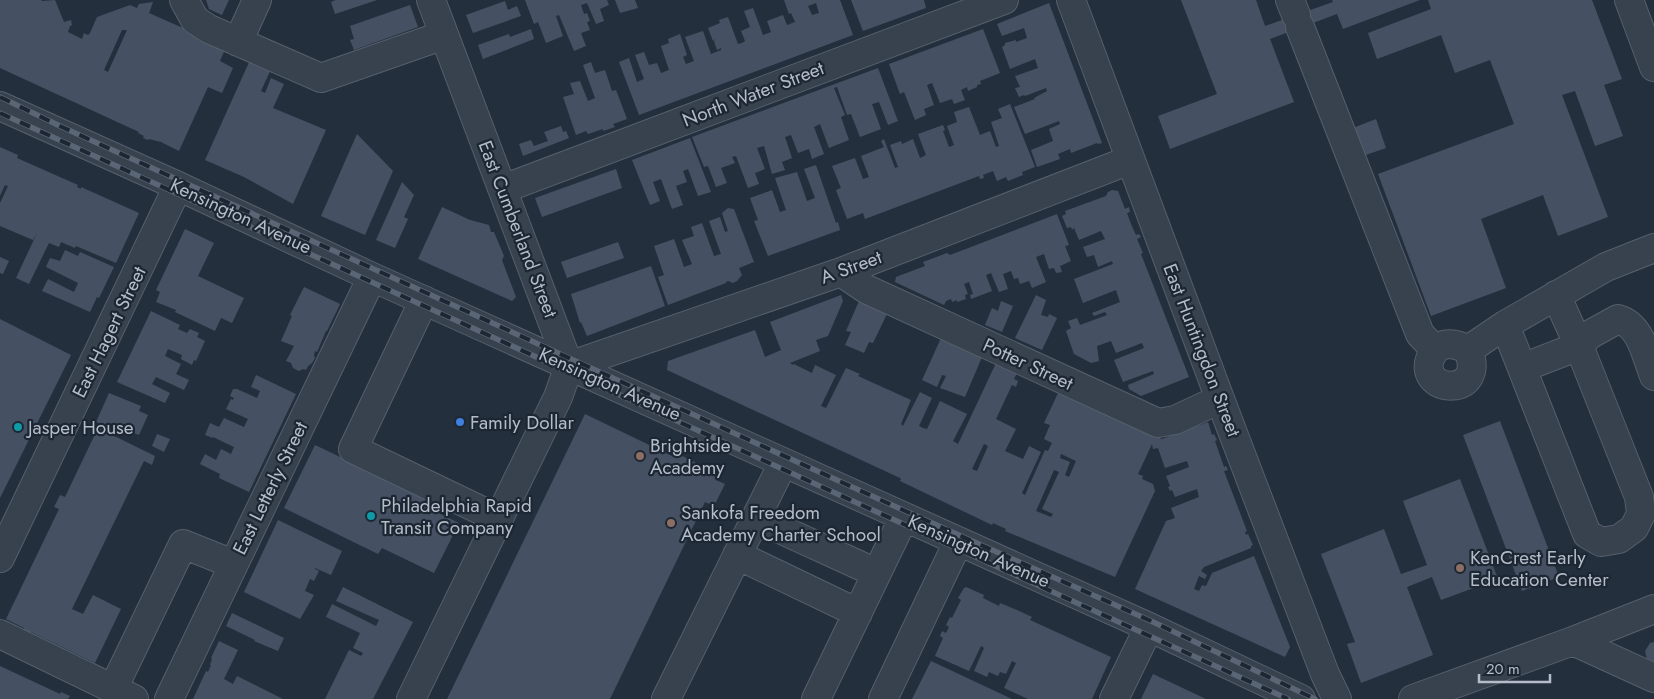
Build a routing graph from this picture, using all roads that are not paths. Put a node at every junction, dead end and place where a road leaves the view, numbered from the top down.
1 (184, 0) edge
2 (257, 0) edge
3 (1004, 0) edge
4 (1071, 0) edge
5 (1629, 0) edge
6 (440, 3) edge
7 (1295, 14) edge
8 (444, 35) junction
9 (238, 42) junction
10 (1654, 67) edge
11 (0, 106) edge
12 (1130, 160) junction
13 (178, 186) junction
14 (503, 189) junction
15 (1654, 248) edge
16 (840, 272) junction
17 (372, 277) junction
18 (1556, 295) junction
19 (424, 300) junction
20 (1505, 326) junction
21 (1579, 346) junction
22 (1435, 350) junction
23 (1468, 350) junction
24 (569, 366) junction
25 (1522, 368) junction
26 (1654, 376) edge
27 (1220, 400) junction
28 (783, 462) junction
29 (756, 518) junction
30 (904, 518) junction
31 (1647, 518) edge
32 (499, 519) junction
33 (958, 542) junction
34 (737, 555) junction
35 (0, 558) edge
36 (234, 564) junction
37 (861, 566) dead end
38 (1654, 609) edge
39 (858, 614) junction
40 (1149, 627) junction
41 (0, 634) edge
42 (1573, 641) junction
43 (1654, 678) edge
44 (123, 694) edge
45 (169, 699) edge
46 (411, 699) edge
47 (666, 699) edge
48 (816, 699) edge
49 (883, 699) edge
50 (1114, 699) edge
51 (1301, 699) edge
52 (1337, 699) edge
53 (1413, 699) edge

1 - 9 street
2 - 9 street
3 - 14 street, North Water Street
4 - 12 street, East Huntingdon Street
5 - 10 street
6 - 8 street, East Cumberland Street
7 - 22 street
8 - 9 street
8 - 14 street, East Cumberland Street
11 - 13 street, Kensington Avenue
12 - 16 street, A Street
12 - 27 street, East Huntingdon Street
13 - 17 street, Kensington Avenue
13 - 35 street, East Hagert Street
14 - 24 street, East Cumberland Street
15 - 18 street
16 - 24 street, A Street
16 - 27 street, Potter Street
17 - 19 street, Kensington Avenue
17 - 36 street, East Letterly Street
18 - 20 street
18 - 21 street
19 - 24 street, Kensington Avenue
19 - 32 street
20 - 23 street
20 - 25 street
21 - 25 street
21 - 26 street
21 - 31 street
22 - 23 street
22 - 23 street
24 - 28 street, Kensington Avenue
24 - 32 street
25 - 31 street
27 - 52 street, East Huntingdon Street
28 - 29 street
28 - 30 street, Kensington Avenue
29 - 34 street
29 - 37 street
30 - 33 street, Kensington Avenue
30 - 39 street
32 - 46 street
33 - 40 street, Kensington Avenue
33 - 49 street
34 - 39 street
34 - 47 street
36 - 44 street
36 - 45 street, East Letterly Street
38 - 42 street
39 - 48 street
40 - 50 street
40 - 51 street, Kensington Avenue
41 - 44 street
42 - 43 street
42 - 53 street

